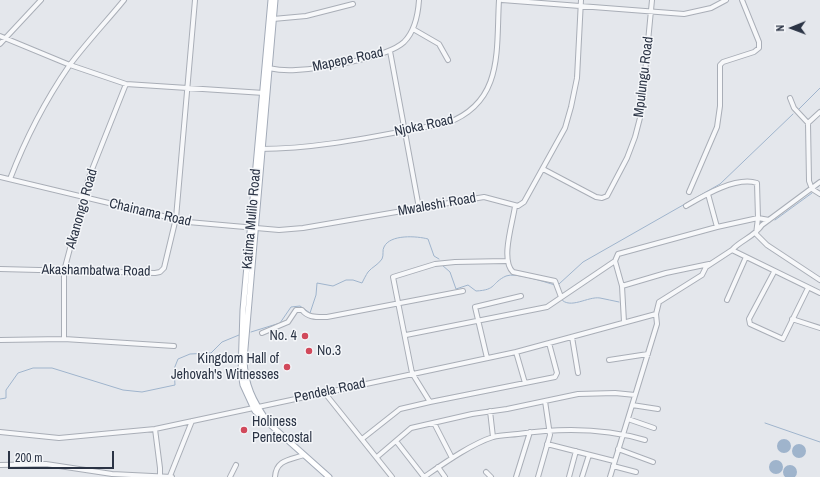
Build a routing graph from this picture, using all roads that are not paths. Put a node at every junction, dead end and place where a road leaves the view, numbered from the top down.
1 (41, 0) edge
2 (124, 0) edge
3 (196, 0) edge
4 (271, 0) edge
5 (275, 0) edge
6 (419, 0) edge
7 (499, 0) edge
8 (502, 0) edge
9 (581, 0) edge
10 (652, 0) edge
11 (726, 0) edge
12 (742, 0) edge
13 (352, 4) dead end
14 (581, 7) junction
15 (651, 13) junction
16 (273, 19) junction
17 (413, 29) junction
18 (2, 37) edge
19 (0, 44) edge
20 (390, 51) junction
21 (448, 60) dead end
22 (70, 65) junction
23 (268, 68) junction
24 (126, 84) junction
25 (187, 87) junction
26 (264, 93) junction
27 (790, 98) dead end
28 (820, 112) edge
29 (808, 123) junction
30 (405, 130) junction
31 (260, 150) junction
32 (543, 169) junction
33 (0, 177) edge
34 (10, 180) junction
35 (820, 182) edge
36 (812, 189) junction
37 (689, 192) dead end
38 (708, 194) junction
39 (820, 194) edge
40 (85, 198) junction
41 (515, 206) junction
42 (686, 206) dead end
43 (419, 208) junction
44 (176, 218) junction
45 (758, 218) junction
46 (769, 220) junction
47 (717, 226) junction
48 (253, 228) junction
49 (756, 234) junction
50 (732, 250) junction
51 (746, 258) junction
52 (506, 261) junction
53 (615, 261) junction
54 (711, 264) junction
55 (0, 269) edge
56 (64, 271) junction
57 (774, 272) junction
58 (820, 280) edge
59 (622, 286) junction
60 (808, 288) junction
61 (463, 291) dead end
62 (820, 293) edge
63 (521, 296) dead end
64 (561, 297) junction
65 (727, 300) dead end
66 (399, 304) junction
67 (656, 314) junction
68 (792, 319) junction
69 (479, 322) junction
70 (624, 322) junction
71 (820, 328) edge
72 (262, 333) dead end
73 (406, 335) junction
74 (572, 337) junction
75 (0, 340) edge
76 (64, 340) junction
77 (550, 343) junction
78 (174, 346) dead end
79 (516, 352) junction
80 (648, 354) junction
81 (487, 358) junction
82 (610, 360) dead end
83 (412, 373) junction
84 (578, 373) dead end
85 (524, 383) junction
86 (326, 392) junction
87 (635, 394) junction
88 (545, 401) junction
89 (430, 402) junction
90 (632, 405) junction
91 (254, 407) junction
92 (658, 409) dead end
93 (490, 412) junction
94 (628, 419) junction
95 (192, 421) junction
96 (434, 423) junction
97 (654, 428) dead end
98 (155, 429) junction
99 (549, 430) junction
100 (0, 432) edge
101 (530, 432) junction
102 (622, 436) junction
103 (493, 437) junction
104 (362, 439) junction
105 (645, 440) dead end
106 (396, 441) junction
107 (547, 444) junction
108 (618, 449) junction
109 (576, 452) junction
110 (304, 455) junction
111 (589, 455) junction
112 (377, 457) junction
113 (452, 458) junction
114 (614, 461) junction
115 (653, 462) dead end
116 (236, 464) dead end
117 (0, 465) edge
118 (613, 466) junction
119 (438, 467) junction
120 (486, 472) dead end
121 (636, 472) dead end
122 (160, 477) edge
123 (171, 477) edge
124 (230, 477) edge
125 (275, 477) edge
126 (329, 477) edge
127 (392, 477) edge
128 (424, 477) edge
129 (445, 477) edge
130 (491, 477) edge
131 (516, 477) edge
132 (538, 477) edge
133 (570, 477) edge
134 (582, 477) edge
135 (610, 477) edge

1 - 18 street
2 - 22 street
3 - 25 street
4 - 26 main road, Katima Mulilo Road
5 - 16 main road, Katima Mulilo Road
6 - 17 street, Mapepe Road
7 - 30 street, Njoka Road
8 - 14 street
9 - 14 street
10 - 15 street, Mpulungu Road
11 - 15 street
12 - 37 street
13 - 16 street
14 - 15 street
14 - 32 street
15 - 32 street, Mpulungu Road
16 - 23 main road, Katima Mulilo Road
17 - 20 street, Mapepe Road
17 - 21 street
18 - 19 street
18 - 22 street
20 - 23 street, Mapepe Road
20 - 30 street
22 - 24 street
22 - 34 street
23 - 26 main road, Katima Mulilo Road
24 - 25 street
24 - 40 street, Akanongo Road
25 - 26 street
25 - 44 street
26 - 31 main road, Katima Mulilo Road
27 - 29 street
28 - 29 street
29 - 36 street
30 - 31 street, Njoka Road
30 - 43 street
31 - 48 main road, Katima Mulilo Road
32 - 41 street
33 - 34 street, Chainama Road
34 - 40 street, Chainama Road
35 - 36 street
36 - 39 street
36 - 46 street
38 - 42 street
38 - 45 street
38 - 47 street
40 - 44 street, Chainama Road
40 - 56 street, Akanongo Road
41 - 43 street, Mwaleshi Road
41 - 52 street
43 - 48 street, Mwaleshi Road
44 - 48 street, Chainama Road
44 - 56 street, Akashambatwa Road
45 - 46 street
45 - 47 street
45 - 49 street
46 - 49 street
47 - 53 street
48 - 91 main road, Katima Mulilo Road
49 - 50 street
49 - 58 street
50 - 51 street
50 - 54 street
51 - 57 street
51 - 65 street
52 - 64 street
52 - 66 street
53 - 59 street
53 - 64 street
54 - 59 street
54 - 67 street
55 - 56 street, Akashambatwa Road
56 - 76 street, Akanongo Road
57 - 60 street
57 - 68 street
59 - 70 street
60 - 62 street
60 - 68 street
61 - 66 street
63 - 69 street
64 - 69 street
66 - 72 street
66 - 73 street
67 - 70 street, Pendela Road
67 - 80 street
68 - 71 street
69 - 73 street
69 - 81 street
70 - 74 street, Pendela Road
73 - 83 street
74 - 77 street, Pendela Road
74 - 84 street
75 - 76 street
76 - 78 street
77 - 79 street, Pendela Road
77 - 85 street
79 - 81 street, Pendela Road
79 - 85 street
80 - 82 street
80 - 87 street
81 - 83 street, Pendela Road
83 - 86 street, Pendela Road
83 - 89 street
85 - 89 street
86 - 91 street, Pendela Road
86 - 104 street
87 - 88 street
87 - 90 street
88 - 93 street
88 - 99 street
89 - 104 street
90 - 92 street
90 - 94 street
91 - 95 street, Pendela Road
91 - 110 main road, Katima Mulilo Road
93 - 96 street
93 - 103 street
94 - 97 street
94 - 102 street
95 - 98 street, Pendela Road
95 - 123 street
96 - 106 street
96 - 113 street
98 - 100 street, Pendela Road
98 - 122 street
99 - 101 street
99 - 102 street
99 - 107 street
101 - 103 street
101 - 131 street
102 - 105 street
102 - 108 street
103 - 113 street
104 - 112 street
106 - 112 street
106 - 128 street
107 - 109 street
107 - 132 street
108 - 114 street
108 - 115 street
109 - 111 street
109 - 133 street
110 - 125 street
110 - 126 main road, Katima Mulilo Road
111 - 114 street
111 - 134 street
112 - 127 street
113 - 119 street
114 - 118 street
116 - 124 street
117 - 122 street
118 - 121 street
118 - 135 street
119 - 128 street
119 - 129 street
120 - 130 street
122 - 123 street

